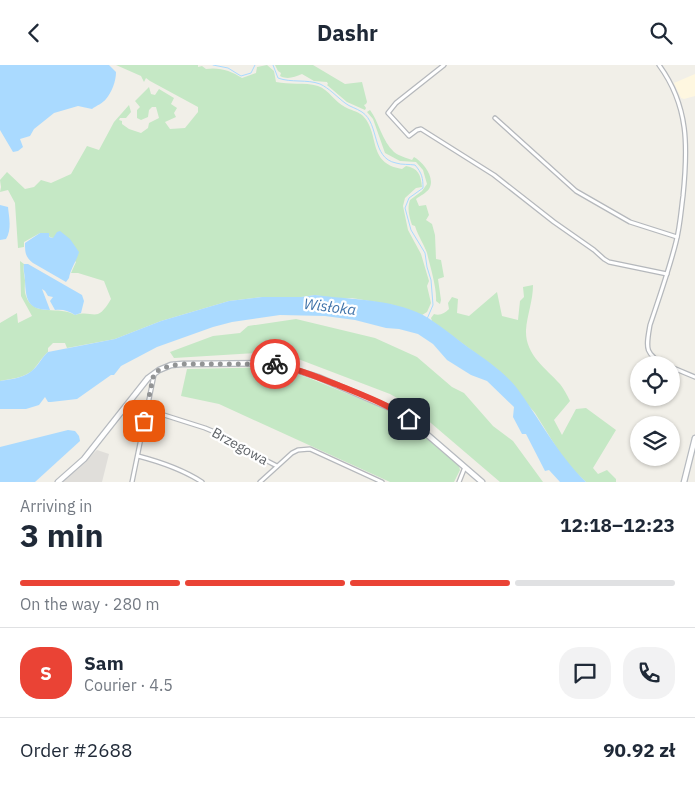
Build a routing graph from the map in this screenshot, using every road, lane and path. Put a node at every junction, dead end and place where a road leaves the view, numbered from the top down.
1 (444, 65) edge
2 (659, 65) edge
3 (495, 118) dead end
4 (678, 237) junction
5 (667, 274) junction
6 (651, 356) edge
7 (680, 371) edge
8 (154, 373) junction
9 (695, 377) edge
10 (124, 407) junction
11 (146, 412) junction
12 (695, 438) edge
13 (138, 456) junction
14 (277, 466) junction
15 (465, 467) junction
16 (58, 482) edge
17 (132, 482) edge
18 (202, 482) edge
19 (260, 482) edge
20 (382, 482) edge
21 (459, 482) edge
22 (482, 482) edge
23 (684, 482) edge

1 - 5 street
2 - 4 street
3 - 4 street
4 - 5 street
5 - 6 street
7 - 9 street
8 - 10 street
8 - 11 street
8 - 15 street
10 - 11 street, Brzegowa
10 - 16 street
11 - 13 street
11 - 14 street, Brzegowa
12 - 23 street
13 - 17 street
13 - 18 street
14 - 19 street
14 - 20 street, Brzegowa
15 - 21 street
15 - 22 street

